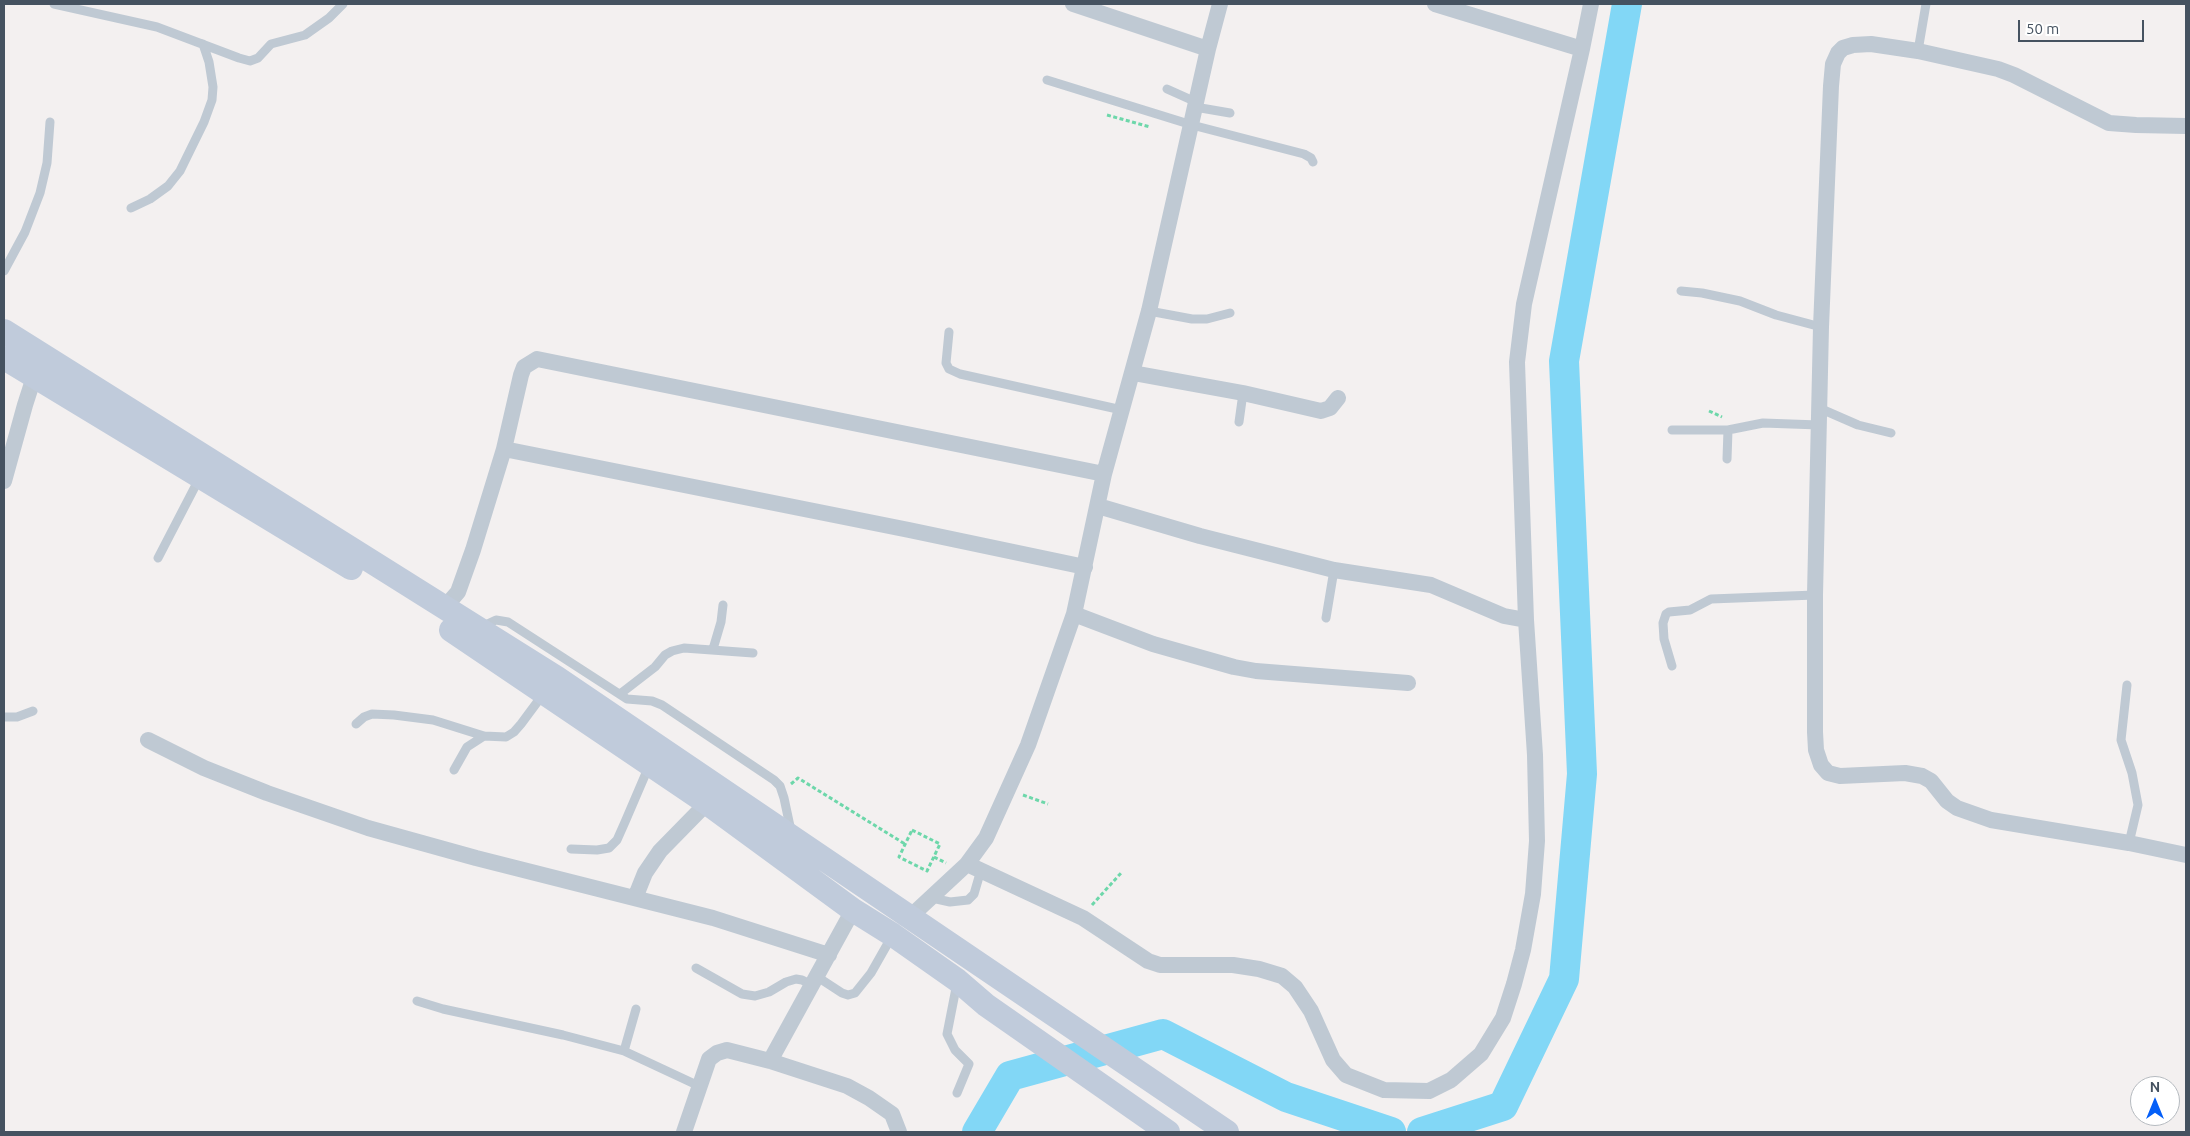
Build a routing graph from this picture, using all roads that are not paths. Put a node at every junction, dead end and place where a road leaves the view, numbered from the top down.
1 (54, 4) edge
2 (343, 4) edge
3 (1073, 4) edge
4 (1220, 4) edge
5 (1435, 4) edge
6 (1590, 4) edge
7 (1926, 4) edge
8 (203, 44) junction
9 (1208, 49) junction
10 (1582, 49) junction
11 (1918, 51) junction
12 (1047, 80) dead end
13 (1167, 89) dead end
14 (1196, 105) junction
15 (1230, 113) dead end
16 (50, 122) dead end
17 (1192, 125) junction
18 (2186, 126) edge
19 (1313, 162) dead end
20 (131, 208) dead end
21 (4, 271) edge
22 (1681, 291) dead end
23 (1149, 311) junction
24 (1230, 314) dead end
25 (1821, 327) junction
26 (4, 331) edge
27 (949, 332) dead end
28 (4, 358) edge
29 (46, 358) junction
30 (1133, 373) junction
31 (34, 378) junction
32 (1243, 393) junction
33 (1338, 398) dead end
34 (1819, 408) junction
35 (1122, 410) junction
36 (1239, 422) dead end
37 (1819, 425) junction
38 (1672, 430) dead end
39 (1728, 430) junction
40 (1891, 433) dead end
41 (504, 449) junction
42 (1727, 459) dead end
43 (1104, 474) junction
44 (200, 477) junction
45 (4, 481) edge
46 (1098, 506) junction
47 (158, 558) dead end
48 (1086, 567) junction
49 (1334, 570) junction
50 (1815, 595) junction
51 (723, 605) dead end
52 (444, 608) junction
53 (1074, 614) junction
54 (1326, 618) dead end
55 (1526, 620) junction
56 (478, 628) junction
57 (713, 649) junction
58 (753, 653) dead end
59 (1672, 666) dead end
60 (1408, 683) dead end
61 (2127, 685) dead end
62 (545, 693) junction
63 (620, 694) junction
64 (33, 711) dead end
65 (4, 717) edge
66 (356, 724) dead end
67 (484, 736) junction
68 (148, 740) dead end
69 (650, 763) junction
70 (454, 770) dead end
71 (707, 803) junction
72 (791, 837) junction
73 (2129, 843) junction
74 (572, 849) dead end
75 (2186, 855) edge
76 (974, 867) junction
77 (635, 898) junction
78 (932, 898) junction
79 (853, 910) junction
80 (910, 917) junction
81 (893, 935) junction
82 (829, 955) junction
83 (696, 968) dead end
84 (957, 980) junction
85 (814, 981) junction
86 (417, 1001) dead end
87 (636, 1009) dead end
88 (624, 1051) junction
89 (770, 1061) junction
90 (698, 1086) junction
91 (957, 1093) dead end
92 (684, 1132) edge
93 (900, 1132) edge
94 (1168, 1132) edge
95 (1227, 1132) edge

1 - 8 lane
2 - 8 lane
3 - 9 street
4 - 9 street
5 - 10 street
6 - 10 street
7 - 11 lane
8 - 20 lane
9 - 14 street
10 - 55 street
11 - 18 street
11 - 25 street
12 - 17 lane
13 - 14 lane
14 - 15 lane
14 - 17 street
16 - 21 lane
17 - 19 lane
17 - 23 street
22 - 25 lane
23 - 24 lane
23 - 30 street
25 - 34 street
26 - 29 main road
27 - 35 lane
28 - 31 main road
29 - 31 street
29 - 52 main road
30 - 32 street
30 - 35 street
31 - 44 main road
31 - 45 street
32 - 33 street
32 - 36 lane
34 - 37 street
34 - 40 lane
35 - 43 street
37 - 39 lane
37 - 50 street
38 - 39 lane
39 - 42 lane
41 - 43 street
41 - 48 street
41 - 52 street
43 - 46 street
44 - 47 lane
44 - 62 main road
46 - 48 street
46 - 49 street
48 - 53 street
49 - 54 lane
49 - 55 street
50 - 59 lane
50 - 73 street
51 - 57 lane
52 - 56 main road
53 - 60 street
53 - 76 street
55 - 76 street
56 - 63 lane
56 - 72 main road
57 - 58 lane
57 - 63 lane
61 - 73 lane
62 - 67 lane
62 - 69 main road
63 - 72 lane
64 - 65 lane
66 - 67 lane
67 - 70 lane
68 - 77 street
69 - 71 main road
69 - 74 lane
71 - 77 street
71 - 79 main road
72 - 80 main road
73 - 75 street
76 - 78 street
76 - 78 lane
77 - 82 street
78 - 80 street
79 - 81 main road
79 - 82 street
80 - 95 main road
81 - 84 main road
81 - 85 lane
82 - 85 street
83 - 85 lane
84 - 91 lane
84 - 94 main road
85 - 89 street
86 - 88 lane
87 - 88 lane
88 - 90 lane
89 - 90 street
89 - 93 street
90 - 92 street

